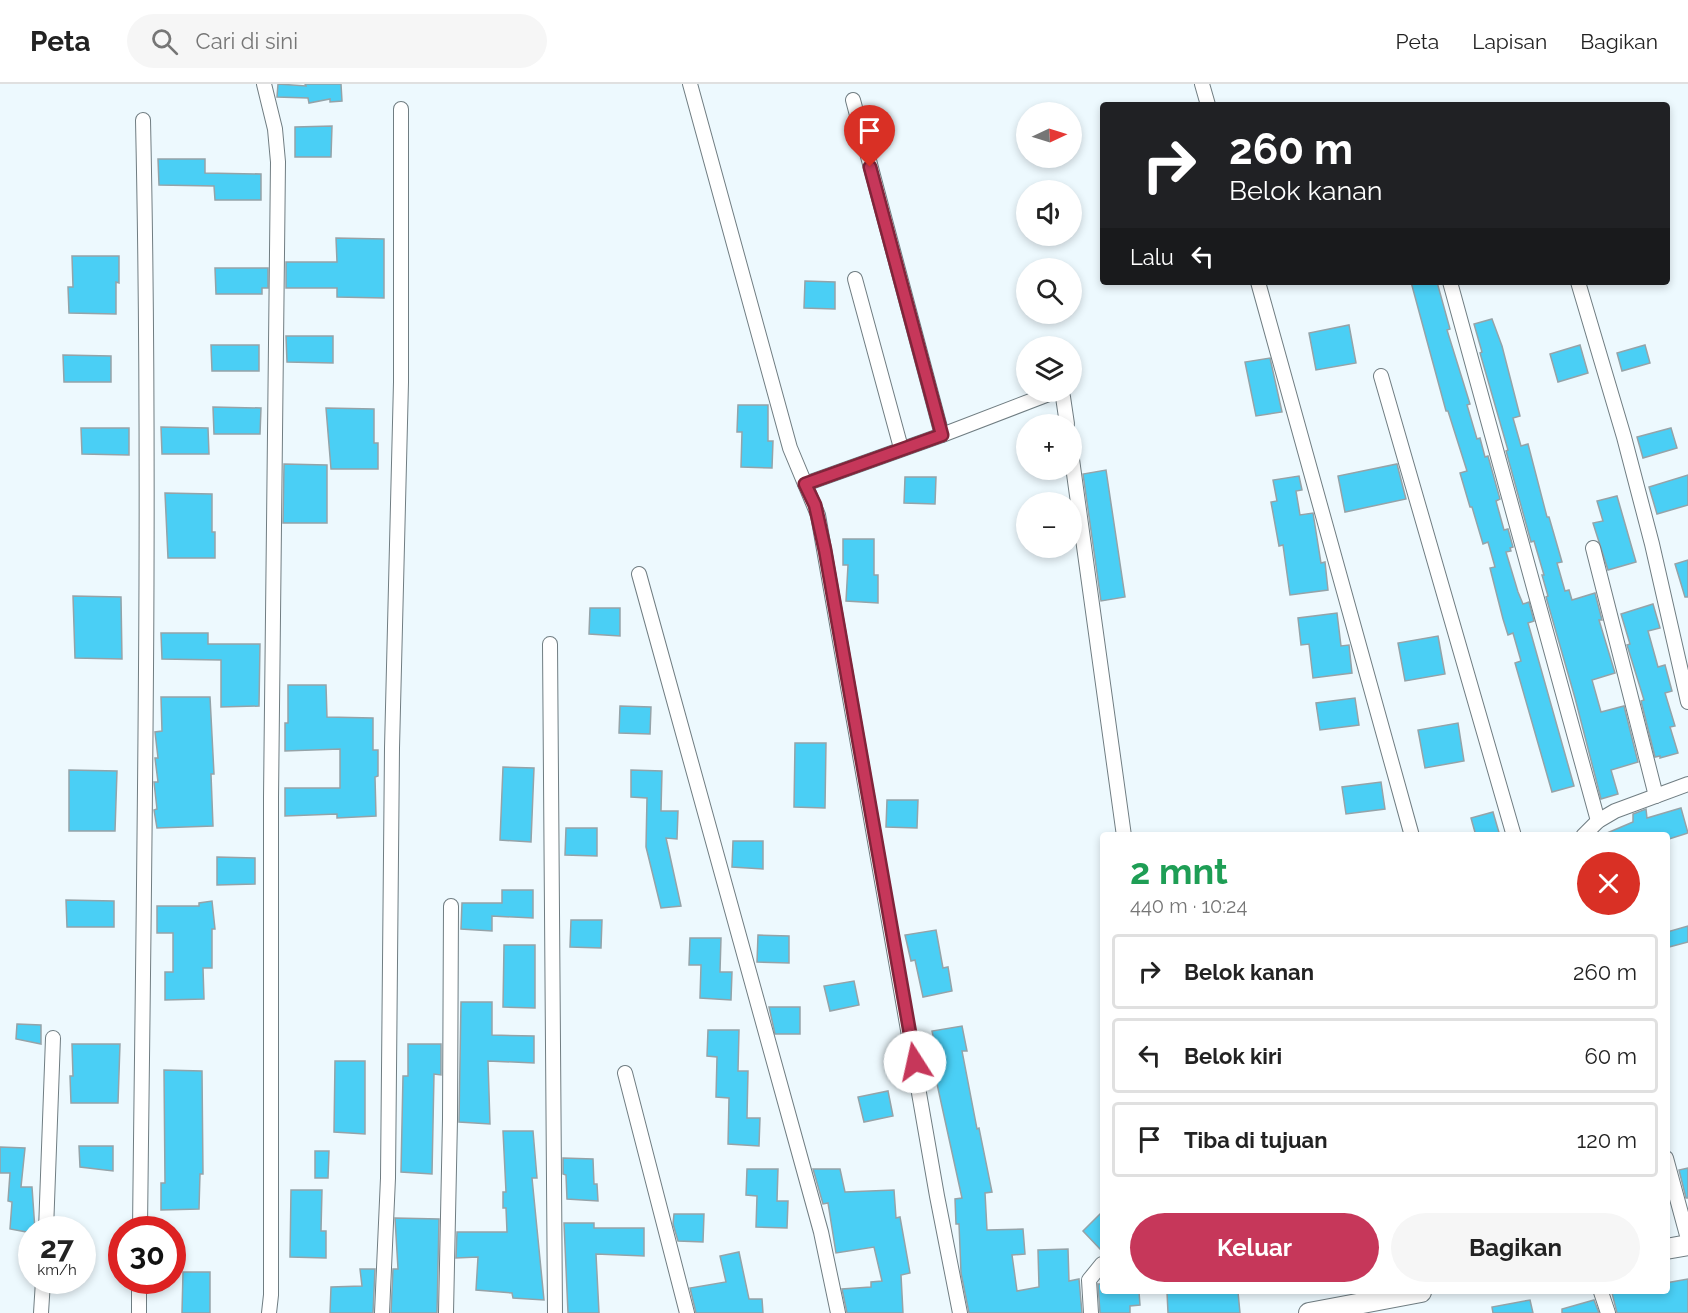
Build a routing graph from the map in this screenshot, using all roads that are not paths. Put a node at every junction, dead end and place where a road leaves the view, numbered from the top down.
1 (264, 84) edge
2 (690, 84) edge
3 (1202, 84) edge
4 (853, 100) dead end
5 (1207, 102) edge
6 (401, 109) dead end
7 (142, 120) dead end
8 (855, 279) dead end
9 (1259, 285) edge
10 (1451, 285) edge
11 (1579, 285) edge
12 (1382, 376) dead end
13 (1029, 402) edge
14 (942, 435) junction
15 (901, 448) junction
16 (1075, 480) edge
17 (805, 484) junction
18 (1593, 548) dead end
19 (639, 574) dead end
20 (550, 644) dead end
21 (1688, 702) edge
22 (1688, 784) edge
23 (1656, 796) junction
24 (1598, 821) junction
25 (1123, 832) edge
26 (1411, 832) edge
27 (1513, 832) edge
28 (1587, 832) edge
29 (451, 906) dead end
30 (53, 1038) dead end
31 (625, 1073) dead end
32 (1670, 1173) edge
33 (47, 1216) edge
34 (140, 1216) edge
35 (1688, 1239) edge
36 (1688, 1245) edge
37 (1670, 1248) edge
38 (1100, 1266) edge
39 (42, 1294) edge
40 (139, 1294) edge
41 (1410, 1294) edge
42 (1603, 1294) edge
43 (41, 1313) edge
44 (139, 1313) edge
45 (269, 1313) edge
46 (382, 1313) edge
47 (446, 1313) edge
48 (555, 1313) edge
49 (687, 1313) edge
50 (838, 1313) edge
51 (960, 1313) edge
52 (1091, 1313) edge
53 (1309, 1313) edge
54 (1608, 1313) edge

1 - 45 street
2 - 17 street
3 - 5 street
4 - 14 street
6 - 46 street
7 - 34 street
8 - 15 street
9 - 26 street
10 - 24 street
11 - 21 street
12 - 27 street
13 - 14 street
14 - 15 street
15 - 17 street
16 - 25 street
17 - 51 street
18 - 23 street
19 - 50 street
20 - 48 street
22 - 23 street
23 - 24 street
24 - 28 street
29 - 47 street
30 - 33 street
31 - 49 street
32 - 35 street
36 - 37 street
38 - 52 street
39 - 43 street
40 - 44 street
41 - 53 street
42 - 54 street

